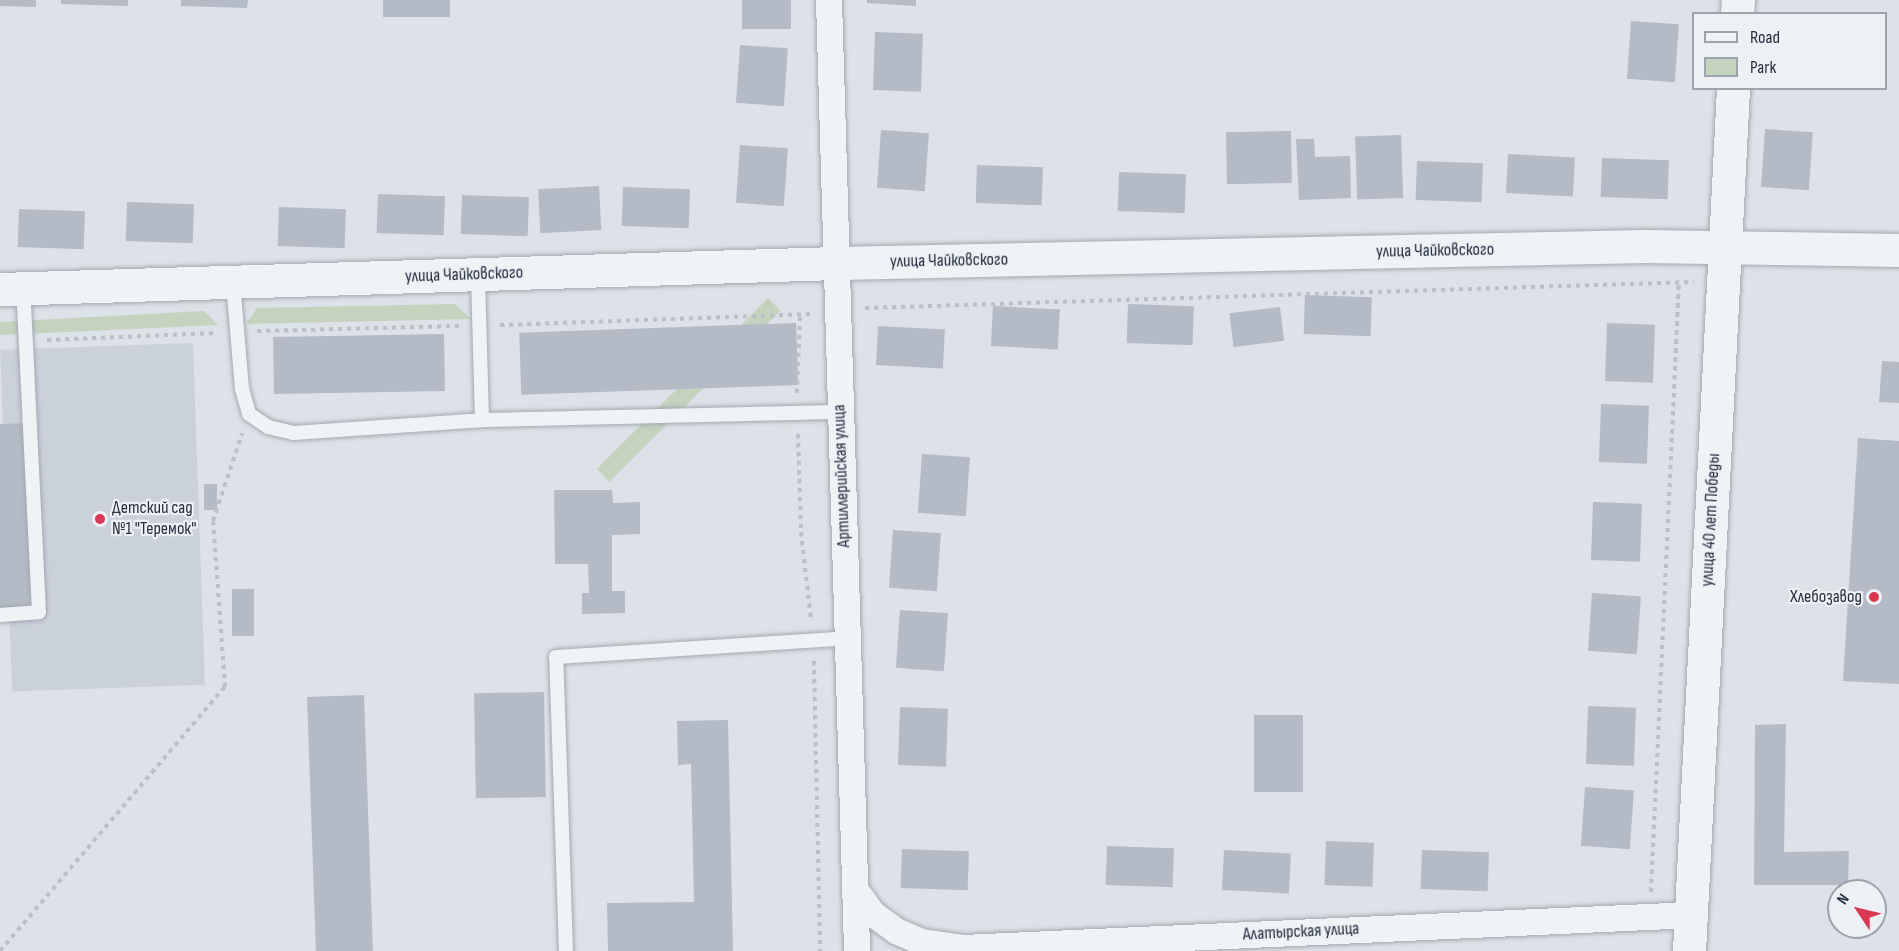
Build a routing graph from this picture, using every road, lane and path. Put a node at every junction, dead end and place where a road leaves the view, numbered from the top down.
1 (829, 0) edge
2 (1733, 90) edge
3 (1724, 247) junction
4 (1899, 250) edge
5 (838, 263) junction
6 (478, 274) junction
7 (1679, 281) dead end
8 (233, 282) junction
9 (12, 289) edge
10 (839, 412) junction
11 (249, 414) junction
12 (482, 420) junction
13 (0, 615) edge
14 (848, 638) junction
15 (857, 892) junction
16 (1692, 915) junction
17 (1649, 916) junction
18 (0, 951) edge
19 (566, 951) edge
20 (857, 951) edge
21 (1689, 951) edge

1 - 5 street, Артиллерийская улица
2 - 3 street, улица 40 лет Победы
3 - 4 street, улица Чайковского
3 - 5 street, улица Чайковского
3 - 16 street, улица 40 лет Победы
5 - 6 street, улица Чайковского
5 - 10 street, Артиллерийская улица
6 - 8 street, улица Чайковского
6 - 12 lane
7 - 17 path
8 - 9 street, улица Чайковского
8 - 11 lane
9 - 13 lane
10 - 12 lane
10 - 14 street, Артиллерийская улица
11 - 12 lane
11 - 18 path
14 - 15 street, Артиллерийская улица
14 - 19 lane
15 - 17 street, Алатырская улица
15 - 20 street, Артиллерийская улица
16 - 17 street, Алатырская улица
16 - 21 street, улица 40 лет Победы

